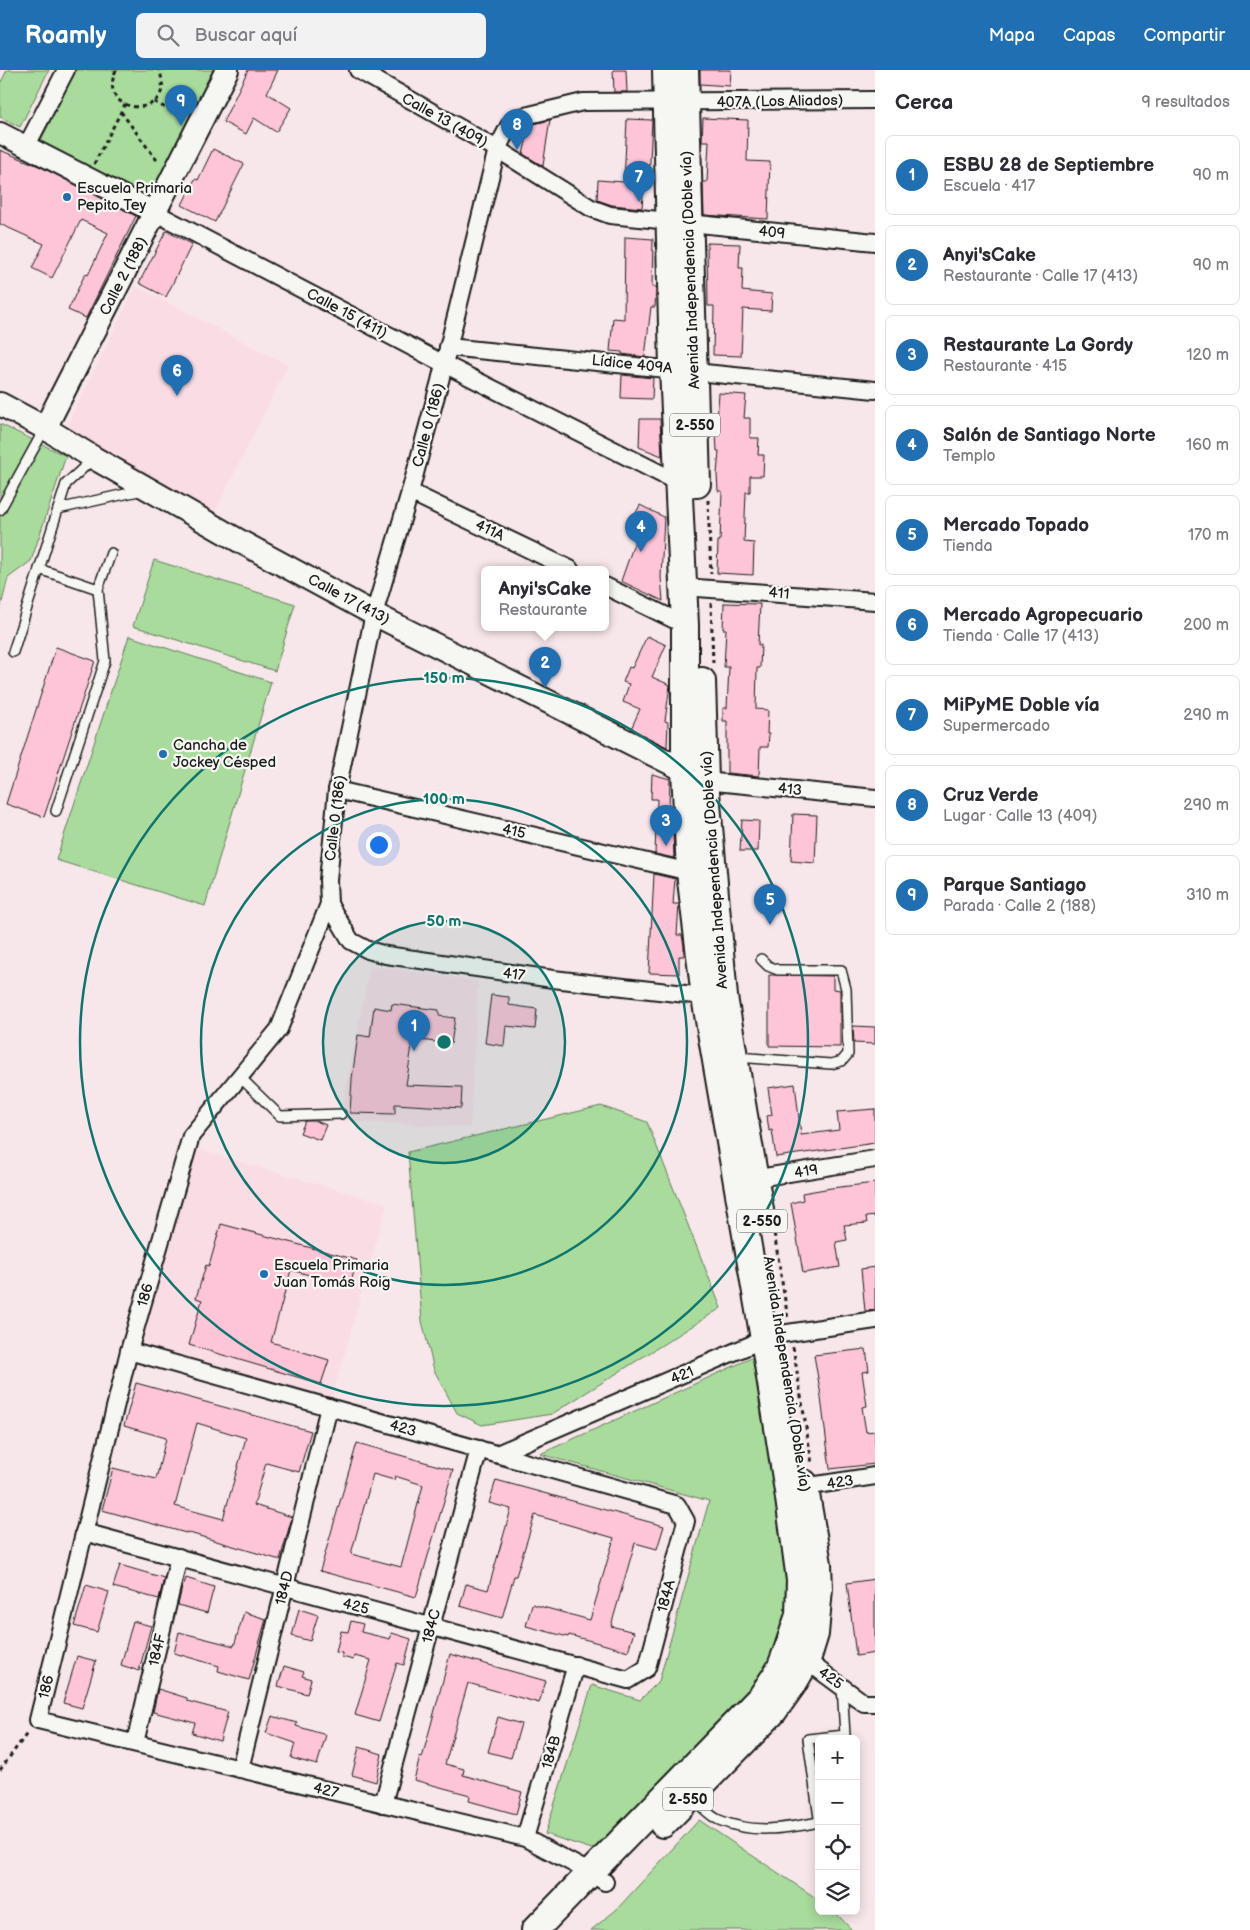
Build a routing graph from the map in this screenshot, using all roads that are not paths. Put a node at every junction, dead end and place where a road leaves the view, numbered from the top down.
1 (66, 70) edge
2 (228, 70) edge
3 (358, 70) edge
4 (666, 70) edge
5 (685, 70) edge
6 (875, 100) edge
7 (676, 102) junction
8 (0, 133) edge
9 (26, 147) junction
10 (497, 149) junction
11 (156, 213) junction
12 (679, 222) junction
13 (875, 242) edge
14 (448, 347) junction
15 (444, 364) junction
16 (683, 370) junction
17 (875, 390) edge
18 (0, 404) edge
19 (45, 428) junction
20 (94, 458) junction
21 (695, 488) junction
22 (148, 489) junction
23 (410, 492) junction
24 (58, 509) junction
25 (0, 510) edge
26 (111, 553) dead end
27 (564, 566) edge
28 (39, 569) junction
29 (698, 587) junction
30 (609, 588) edge
31 (98, 589) junction
32 (875, 601) edge
33 (374, 614) junction
34 (685, 625) junction
35 (13, 652) dead end
36 (695, 775) junction
37 (337, 790) junction
38 (875, 798) edge
39 (56, 811) dead end
40 (690, 872) junction
41 (329, 904) junction
42 (761, 959) dead end
43 (714, 997) junction
44 (734, 1056) junction
45 (240, 1077) junction
46 (341, 1114) dead end
47 (875, 1160) edge
48 (746, 1180) junction
49 (875, 1320) edge
50 (781, 1333) junction
51 (129, 1351) junction
52 (329, 1407) junction
53 (479, 1449) junction
54 (496, 1454) junction
55 (875, 1476) edge
56 (810, 1486) junction
57 (677, 1505) joint
58 (84, 1532) junction
59 (179, 1557) junction
60 (285, 1586) junction
61 (431, 1626) junction
62 (798, 1654) junction
63 (576, 1665) junction
64 (628, 1680) joint
65 (842, 1686) junction
66 (875, 1703) edge
67 (38, 1720) joint
68 (135, 1743) junction
69 (240, 1769) junction
70 (815, 1790) edge
71 (690, 1797) junction
72 (383, 1804) junction
73 (815, 1823) edge
74 (525, 1838) junction
75 (598, 1877) junction
76 (535, 1930) edge
77 (559, 1930) edge

1 - 9 street
2 - 11 main road, Calle 2 (188)
3 - 10 street, Calle 13 (409)
4 - 7 main road, Avenida Independencia (Doble vía) / 2-550
5 - 7 main road, Avenida Independencia (Doble vía) / 2-550
6 - 7 street, 407A (Los Aliados)
7 - 10 street, Calle 0 (186)
7 - 12 main road, Avenida Independencia (Doble vía) / 2-550
8 - 9 street, Calle 15 (411)
9 - 11 street, Calle 15 (411)
10 - 12 street, Calle 13 (409)
10 - 14 street, Calle 0 (186)
11 - 15 street, Calle 15 (411)
11 - 19 main road, Calle 2 (188)
12 - 13 street, 409
12 - 16 main road, Avenida Independencia (Doble vía) / 2-550
14 - 15 street, Calle 0 (186)
14 - 16 street, Lídice 409A
15 - 21 street, Calle 15 (411)
15 - 23 street, Calle 0 (186)
16 - 17 street, Lídice 409A
16 - 21 main road, Avenida Independencia (Doble vía) / 2-550
18 - 19 main road, Calle 17 (413)
19 - 20 main road, Calle 17 (413)
19 - 25 lane
20 - 22 main road, Calle 17 (413)
20 - 24 lane
21 - 29 main road, Avenida Independencia (Doble vía) / 2-550
22 - 24 lane
22 - 33 main road, Calle 17 (413)
23 - 27 street, 411A
23 - 33 street, Calle 0 (186)
24 - 28 lane
26 - 31 lane
28 - 31 lane
28 - 35 lane
29 - 32 street, 411
29 - 34 main road, Avenida Independencia (Doble vía) / 2-550
29 - 36 main road, Avenida Independencia (Doble vía) / 2-550
30 - 34 street
31 - 39 lane
33 - 36 main road, Calle 17 (413)
33 - 37 street, Calle 0 (186)
34 - 36 main road, Avenida Independencia (Doble vía) / 2-550
36 - 38 street, 413
36 - 40 main road, Avenida Independencia (Doble vía) / 2-550
36 - 43 main road, Avenida Independencia (Doble vía) / 2-550
37 - 40 street, 415
37 - 41 street, Calle 0 (186)
40 - 43 main road, Avenida Independencia (Doble vía) / 2-550
41 - 43 street, 417
41 - 45 street, 186
42 - 44 lane
43 - 44 main road, Avenida Independencia (Doble vía) / 2-550
43 - 48 main road, Avenida Independencia (Doble vía) / 2-550
44 - 48 main road, Avenida Independencia (Doble vía) / 2-550
45 - 46 lane
45 - 51 street, 186
47 - 48 street, 419
48 - 50 main road, Avenida Independencia (Doble vía) / 2-550
49 - 50 street, 421
50 - 54 street, 421
50 - 56 main road, Avenida Independencia (Doble vía) / 2-550
50 - 62 main road, Avenida Independencia (Doble vía) / 2-550
51 - 52 street, 423
51 - 58 street, 186
52 - 53 street, 423
52 - 60 street, 184D
53 - 54 street, 423
53 - 61 street, 184C
54 - 57 street, 423
55 - 56 street, 423
56 - 62 main road, Avenida Independencia (Doble vía) / 2-550
57 - 64 street, 184A
58 - 59 street, 425
58 - 67 street, 186
59 - 60 street, 425
59 - 68 street, 184F
60 - 61 street, 425
60 - 69 street, 184D
61 - 63 street, 425
61 - 72 street, 184C
62 - 65 street, 425
62 - 71 main road, 2-550
62 - 75 main road, 2-550
63 - 64 street, 425
63 - 74 street, 184B
65 - 66 street, 425
65 - 70 lane
67 - 68 street, 427
68 - 69 street, 427
69 - 72 street, 427
71 - 73 lane
71 - 75 main road, 2-550
72 - 74 street, 427
74 - 75 street, 427
75 - 76 main road, 2-550
75 - 77 main road, 2-550

